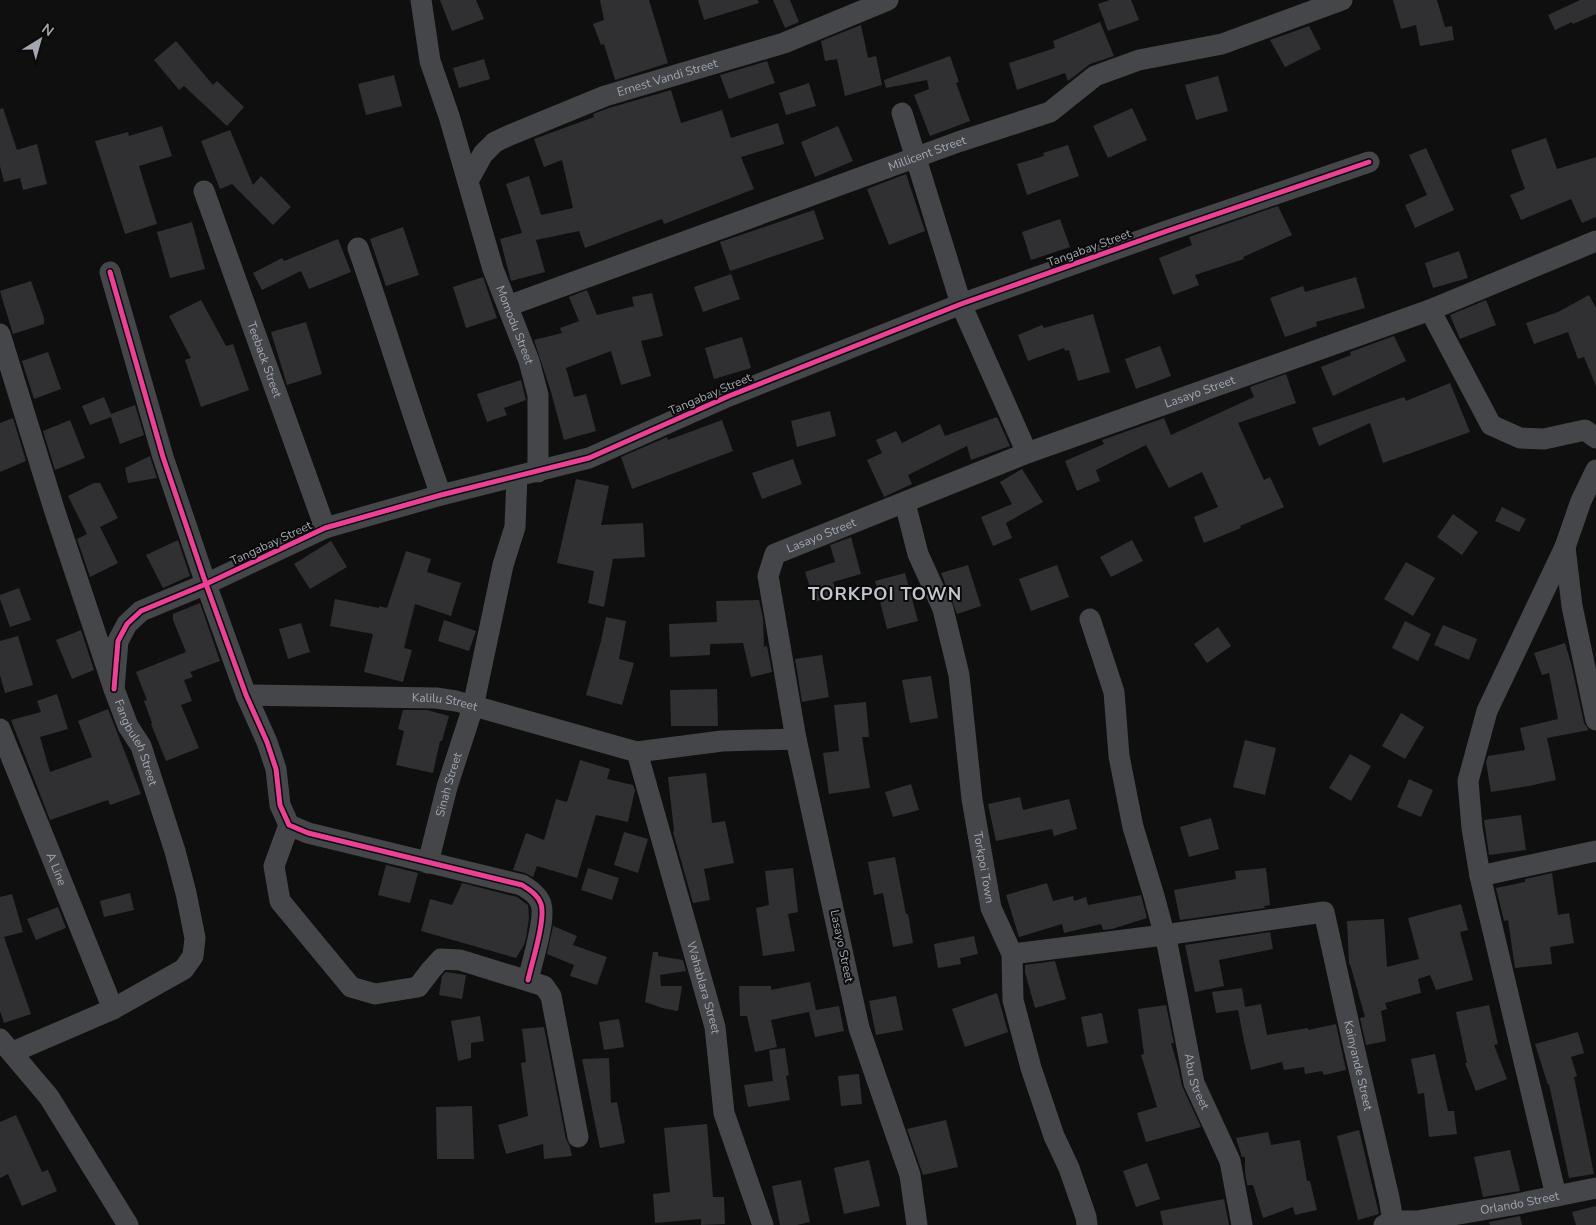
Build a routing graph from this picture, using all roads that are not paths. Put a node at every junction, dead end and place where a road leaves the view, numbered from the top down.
1 (422, 0) edge
2 (888, 0) edge
3 (1342, 0) edge
4 (902, 113) dead end
5 (917, 158) junction
6 (1369, 162) dead end
7 (468, 181) junction
8 (204, 191) dead end
9 (1596, 241) edge
10 (358, 248) dead end
11 (110, 272) dead end
12 (961, 304) junction
13 (508, 306) junction
14 (1430, 310) junction
15 (0, 334) edge
16 (1596, 438) edge
17 (1027, 453) junction
18 (1596, 470) edge
19 (538, 472) junction
20 (517, 476) junction
21 (441, 495) junction
22 (904, 503) junction
23 (325, 528) junction
24 (1565, 546) junction
25 (206, 584) junction
26 (1090, 619) dead end
27 (114, 689) junction
28 (246, 694) junction
29 (473, 707) junction
30 (1596, 720) edge
31 (0, 729) edge
32 (796, 739) junction
33 (637, 752) junction
34 (289, 824) junction
35 (1596, 852) edge
36 (428, 862) junction
37 (1480, 876) junction
38 (1164, 935) junction
39 (1012, 954) junction
40 (528, 980) junction
41 (113, 1009) junction
42 (6, 1046) edge
43 (578, 1137) dead end
44 (1596, 1188) edge
45 (1556, 1196) junction
46 (1388, 1223) edge
47 (128, 1225) edge
48 (763, 1225) edge
49 (917, 1225) edge
50 (1087, 1225) edge
51 (1242, 1225) edge

1 - 7 street, Momodu Street
2 - 7 street, Ernest Vandi Street
3 - 5 street, Millicent Street
4 - 5 street
5 - 12 street
5 - 13 street, Millicent Street
6 - 12 street, Tangabay Street
7 - 13 street, Momodu Street
8 - 23 street, Teeback Street
9 - 14 street, Lasayo Street
10 - 21 street
11 - 25 street
12 - 17 street
12 - 19 street, Tangabay Street
13 - 19 street, Momodu Street
14 - 16 street
14 - 17 street, Lasayo Street
15 - 27 street, Fangbuleh Street
17 - 22 street, Lasayo Street
18 - 24 street
19 - 20 street, Tangabay Street
20 - 21 street, Tangabay Street
20 - 29 street, Sinah Street
21 - 23 street, Tangabay Street
22 - 32 street, Lasayo Street
22 - 39 street, Torkpoi Town
23 - 25 street, Tangabay Street
24 - 30 street
24 - 37 street
25 - 27 street, Tangabay Street
25 - 28 street
26 - 38 street, Abu Street
27 - 41 street, Fangbuleh Street
28 - 29 street, Kalilu Street
28 - 34 street
29 - 33 street, Kalilu Street
29 - 36 street, Sinah Street
31 - 41 street, A Line
32 - 33 street
32 - 49 street, Lasayo Street
33 - 48 street, Wahablara Street
34 - 36 street
34 - 40 street
35 - 37 street
36 - 40 street
37 - 45 street
38 - 39 street
38 - 46 street, Kainyande Street
38 - 51 street, Abu Street
39 - 50 street, Torkpoi Town
40 - 43 street
41 - 42 street, Fangbuleh Street
42 - 47 street
44 - 45 street, Orlando Street
45 - 46 street, Orlando Street

